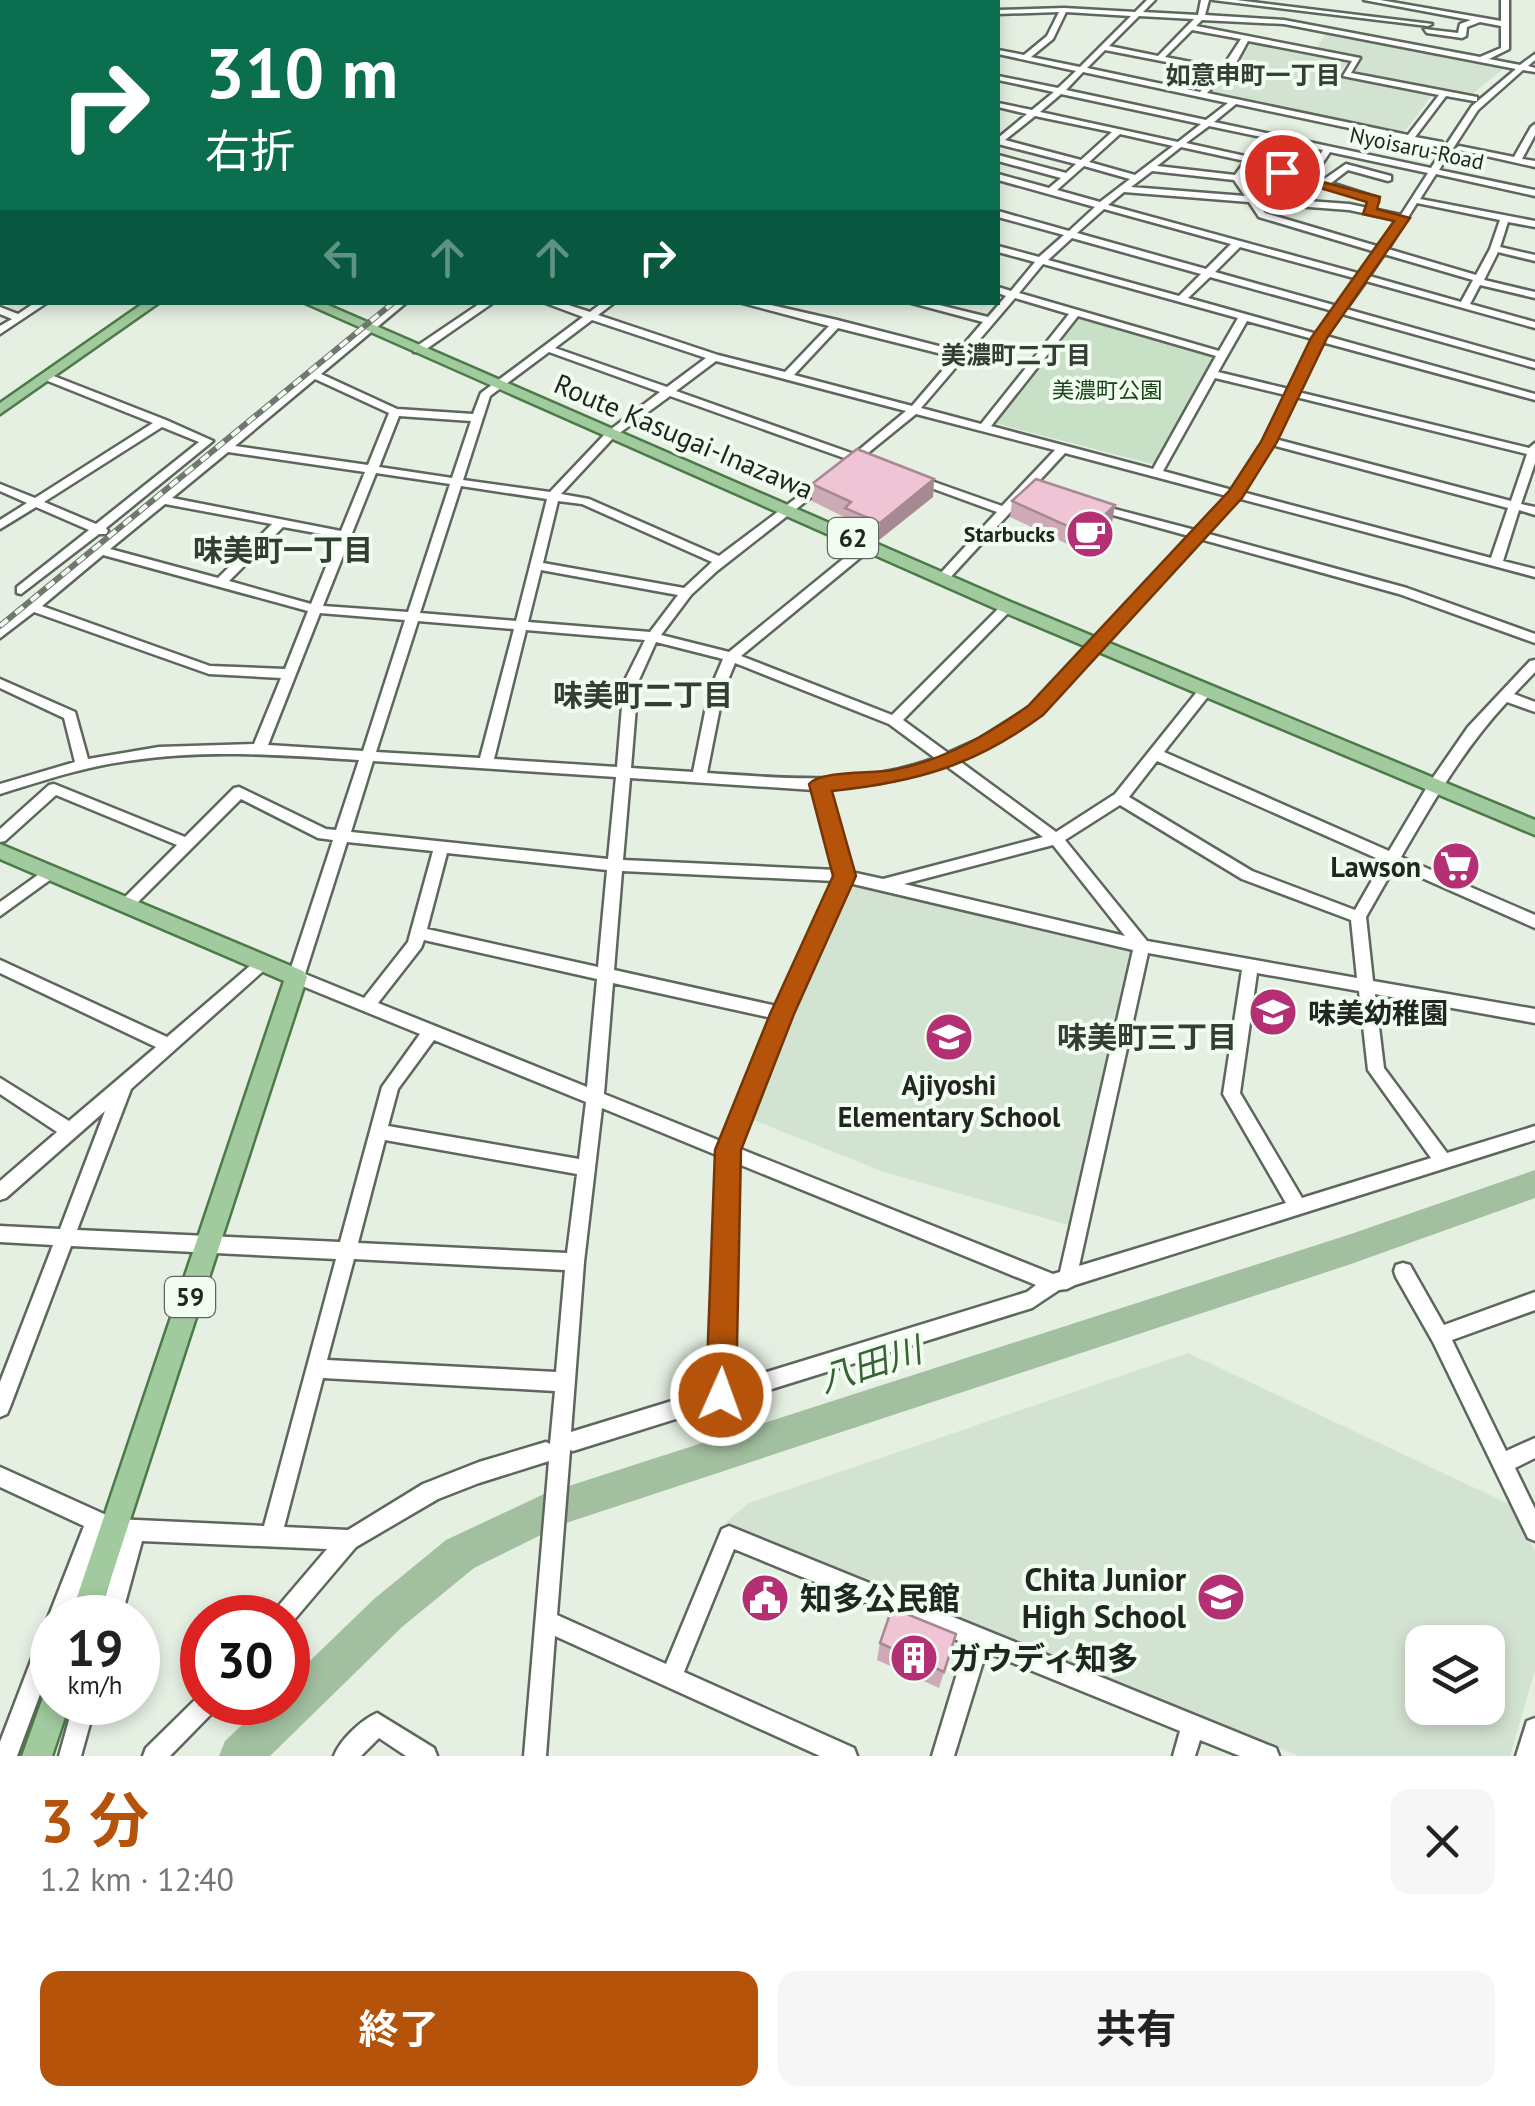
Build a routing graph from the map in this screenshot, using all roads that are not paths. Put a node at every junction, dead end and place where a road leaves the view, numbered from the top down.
1 (1152, 0) edge
2 (1205, 0) edge
3 (1217, 0) edge
4 (1342, 0) edge
5 (1368, 0) edge
6 (1505, 0) edge
7 (1064, 10) junction
8 (1430, 10) junction
9 (1001, 12) edge
10 (1334, 12) junction
11 (1141, 14) junction
12 (1201, 16) junction
13 (1384, 18) junction
14 (1479, 20) junction
15 (1504, 24) junction
16 (1190, 27) junction
17 (1428, 27) junction
18 (1323, 29) junction
19 (1246, 38) junction
20 (1374, 38) junction
21 (1421, 47) junction
22 (1105, 48) junction
23 (1309, 51) junction
24 (1000, 52) edge
25 (1535, 56) edge
26 (1025, 58) junction
27 (1160, 58) junction
28 (1482, 59) junction
29 (1520, 66) junction
30 (1082, 70) junction
31 (1535, 70) edge
32 (1223, 71) junction
33 (1000, 78) edge
34 (1059, 92) junction
35 (1444, 93) junction
36 (1202, 95) junction
37 (1474, 99) dead end
38 (1234, 102) junction
39 (1000, 105) edge
40 (1034, 113) junction
41 (1208, 123) junction
42 (1000, 127) edge
43 (1535, 128) edge
44 (1012, 130) junction
45 (1119, 132) junction
46 (1410, 138) junction
47 (1000, 139) edge
48 (1000, 142) edge
49 (1439, 144) dead end
50 (1180, 145) junction
51 (1458, 149) dead end
52 (1328, 150) junction
53 (1000, 159) edge
54 (1251, 160) junction
55 (1517, 160) junction
56 (1086, 164) junction
57 (1397, 164) junction
58 (1535, 164) edge
59 (1152, 168) junction
60 (1282, 172) junction
61 (1434, 172) junction
62 (1069, 177) junction
63 (1000, 178) edge
64 (1138, 178) junction
65 (1237, 178) junction
66 (1386, 182) junction
67 (1324, 184) junction
68 (1122, 190) junction
69 (1050, 192) junction
70 (1535, 193) edge
71 (1252, 200) junction
72 (1375, 200) junction
73 (1414, 200) junction
74 (1104, 206) junction
75 (1368, 211) junction
76 (1000, 215) edge
77 (1403, 218) junction
78 (1505, 218) junction
79 (1535, 224) edge
80 (1072, 234) junction
81 (1238, 244) junction
82 (1000, 250) edge
83 (1495, 250) junction
84 (1381, 253) junction
85 (1535, 258) edge
86 (1041, 261) junction
87 (1209, 273) junction
88 (1364, 278) junction
89 (1479, 280) junction
90 (1005, 292) edge
91 (1535, 295) edge
92 (1181, 300) junction
93 (38, 305) edge
94 (150, 305) edge
95 (316, 305) edge
96 (398, 305) edge
97 (485, 305) edge
98 (556, 305) edge
99 (606, 305) edge
100 (773, 305) edge
101 (925, 305) edge
102 (998, 305) edge
103 (1464, 306) junction
104 (1337, 309) junction
105 (0, 310) edge
106 (1075, 313) junction
107 (19, 318) junction
108 (589, 318) junction
109 (1244, 318) junction
110 (990, 321) junction
111 (836, 324) junction
112 (1535, 325) edge
113 (370, 329) junction
114 (0, 331) edge
115 (1319, 338) junction
116 (550, 349) junction
117 (418, 350) junction
118 (960, 355) junction
119 (1223, 355) junction
120 (714, 357) junction
121 (1535, 365) edge
122 (1213, 374) junction
123 (314, 375) junction
124 (787, 376) junction
125 (46, 377) junction
126 (498, 386) junction
127 (667, 392) junction
128 (1292, 392) junction
129 (1535, 397) edge
130 (0, 410) edge
131 (914, 410) junction
132 (394, 412) junction
133 (476, 418) junction
134 (162, 422) junction
135 (984, 428) junction
136 (610, 434) junction
137 (1269, 442) junction
138 (228, 448) junction
139 (1062, 449) junction
140 (1534, 450) edge
141 (855, 458) junction
142 (874, 464) edge
143 (372, 469) junction
144 (1156, 473) junction
145 (911, 478) edge
146 (456, 482) junction
147 (1029, 486) junction
148 (0, 488) edge
149 (1047, 492) edge
150 (1236, 494) junction
151 (554, 495) junction
152 (165, 500) junction
153 (1084, 503) edge
154 (33, 504) junction
155 (1514, 506) junction
156 (789, 510) junction
157 (1004, 511) junction
158 (1535, 511) edge
159 (280, 522) junction
160 (0, 525) edge
161 (95, 529) junction
162 (346, 535) junction
163 (1197, 536) junction
164 (120, 537) junction
165 (868, 545) junction
166 (102, 550) junction
167 (721, 562) junction
168 (1496, 562) junction
169 (535, 565) junction
170 (1535, 573) edge
171 (942, 579) junction
172 (220, 582) junction
173 (21, 590) dead end
174 (682, 592) junction
175 (32, 607) junction
176 (1007, 607) junction
177 (316, 609) junction
178 (414, 616) junction
179 (518, 625) junction
180 (0, 634) edge
181 (650, 636) junction
182 (1535, 639) edge
183 (1095, 645) junction
184 (731, 657) junction
185 (1535, 664) edge
186 (291, 674) junction
187 (0, 683) edge
188 (1205, 692) junction
189 (1506, 696) junction
190 (1535, 707) edge
191 (894, 721) junction
192 (260, 749) junction
193 (1155, 754) junction
194 (366, 757) junction
195 (950, 762) junction
196 (82, 763) junction
197 (486, 764) junction
198 (621, 773) junction
199 (698, 778) junction
200 (53, 781) junction
201 (2, 783) edge
202 (820, 784) junction
203 (1435, 786) junction
204 (1120, 798) junction
205 (1535, 828) edge
206 (341, 835) junction
207 (0, 837) edge
208 (1056, 839) junction
209 (188, 844) junction
210 (441, 848) junction
211 (0, 852) edge
212 (1391, 859) junction
213 (614, 865) junction
214 (49, 873) junction
215 (845, 876) junction
216 (882, 884) junction
217 (126, 906) junction
218 (0, 910) edge
219 (1358, 916) junction
220 (1535, 922) edge
221 (418, 933) junction
222 (1142, 946) junction
223 (263, 964) junction
224 (0, 966) edge
225 (1250, 966) junction
226 (603, 973) junction
227 (296, 977) junction
228 (1366, 985) junction
229 (367, 1005) junction
230 (782, 1014) junction
231 (1535, 1016) edge
232 (432, 1031) junction
233 (168, 1044) junction
234 (125, 1082) junction
235 (0, 1086) edge
236 (594, 1097) junction
237 (70, 1131) junction
238 (379, 1132) junction
239 (1535, 1133) edge
240 (728, 1150) junction
241 (1444, 1162) junction
242 (586, 1168) junction
243 (0, 1192) edge
244 (1298, 1207) junction
245 (0, 1234) edge
246 (67, 1239) junction
247 (207, 1245) junction
248 (348, 1252) junction
249 (575, 1262) junction
250 (1403, 1271) dead end
251 (1060, 1282) junction
252 (1535, 1302) edge
253 (1440, 1336) junction
254 (318, 1369) junction
255 (565, 1382) junction
256 (721, 1395) junction
257 (0, 1407) edge
258 (573, 1441) dead end
259 (1535, 1448) edge
260 (546, 1452) dead end
261 (1503, 1463) junction
262 (0, 1478) edge
263 (115, 1526) junction
264 (1535, 1531) edge
265 (272, 1534) junction
266 (349, 1540) junction
267 (73, 1595) edge
268 (92, 1595) edge
269 (111, 1595) edge
270 (302, 1595) edge
271 (548, 1622) junction
272 (979, 1638) junction
273 (671, 1678) junction
274 (30, 1693) edge
275 (47, 1725) edge
276 (79, 1725) edge
277 (184, 1725) edge
278 (1193, 1726) junction
279 (1535, 1729) edge
280 (6, 1756) edge
281 (37, 1756) edge
282 (70, 1756) edge
283 (154, 1756) edge
284 (344, 1756) edge
285 (426, 1756) edge
286 (535, 1756) edge
287 (846, 1756) edge
288 (943, 1756) edge
289 (1184, 1756) edge
290 (1268, 1756) edge
291 (1527, 1756) edge

1 - 11 street
2 - 12 street
3 - 10 street
4 - 10 street
5 - 8 street
6 - 15 street
7 - 9 street
7 - 11 street
7 - 26 street
8 - 14 street
8 - 17 street
10 - 13 street
10 - 18 street
11 - 12 street
11 - 22 street
12 - 16 street
12 - 18 street
13 - 17 street
13 - 20 street
14 - 15 street
14 - 17 street
15 - 28 street
16 - 19 street
16 - 27 street
17 - 21 street
18 - 20 street
18 - 23 street
19 - 23 street
19 - 32 street
20 - 21 street
21 - 28 street
22 - 27 street
22 - 30 street
23 - 35 street
24 - 26 street
25 - 29 street
26 - 30 street
27 - 32 street
28 - 29 street
29 - 31 street
29 - 61 street
30 - 34 street
30 - 36 street
32 - 36 street
33 - 34 street, Nyoisaru-Road
34 - 40 street
34 - 41 street, Nyoisaru-Road
35 - 37 street
35 - 46 street
36 - 38 street
38 - 41 street
38 - 46 street
39 - 40 street
40 - 44 street
40 - 45 street
41 - 50 street
41 - 52 street, Nyoisaru-Road
42 - 44 street
43 - 55 street
44 - 47 street
45 - 50 street
45 - 56 street
46 - 49 street
48 - 56 street
50 - 54 street
50 - 59 street
51 - 55 street
52 - 57 street, Nyoisaru-Road
52 - 60 street
53 - 62 street
54 - 60 street
54 - 65 street
55 - 58 street
56 - 62 street
56 - 64 street
57 - 61 street, Nyoisaru-Road
57 - 66 street
59 - 64 street
59 - 65 street
60 - 67 street
61 - 70 street, Nyoisaru-Road
61 - 73 street
62 - 69 street
63 - 69 street
64 - 68 street
65 - 71 street
66 - 67 street
66 - 72 street
67 - 72 street
68 - 71 street
68 - 74 street
69 - 74 street
71 - 75 street
71 - 84 street
72 - 75 street
73 - 77 street
73 - 78 street
74 - 80 street
74 - 81 street
75 - 77 street
76 - 80 street
77 - 84 street
78 - 79 street
78 - 83 street
80 - 86 street
80 - 87 street
81 - 87 street
81 - 88 street
82 - 86 street
83 - 85 street
83 - 89 street
84 - 88 street
84 - 89 street
86 - 90 street
86 - 92 street
87 - 92 street
87 - 104 street
88 - 103 street
88 - 104 street
89 - 91 street
89 - 103 street
90 - 106 street
92 - 109 street
93 - 107 street
94 - 125 main road
95 - 113 main road, Route Kasugai-Inazawa / 62
96 - 113 street
97 - 117 street
98 - 108 street
99 - 108 street
100 - 111 street
101 - 110 street
102 - 110 street
103 - 112 street
104 - 115 street
104 - 121 street
105 - 107 street
106 - 119 street
106 - 135 street
107 - 114 street
108 - 116 street
108 - 120 street
109 - 115 street
109 - 119 street
110 - 118 street
111 - 118 street
111 - 124 street
113 - 117 main road, Route Kasugai-Inazawa / 62
113 - 123 street
115 - 128 street
115 - 129 street
116 - 126 street
116 - 127 street
117 - 126 main road, Route Kasugai-Inazawa / 62
118 - 131 street
119 - 122 street
120 - 124 street
120 - 127 street
122 - 128 street
122 - 144 street
123 - 132 street
123 - 138 street
124 - 131 street
125 - 130 main road
125 - 134 street
126 - 133 street
126 - 136 main road, Route Kasugai-Inazawa / 62
127 - 136 street
127 - 141 street
128 - 137 street
128 - 140 street
131 - 135 street
131 - 141 street
132 - 133 street
132 - 143 street
133 - 146 street
134 - 154 street
134 - 161 street
135 - 139 street
136 - 151 street
136 - 156 main road, Route Kasugai-Inazawa / 62
137 - 150 street
137 - 155 street
138 - 143 street
138 - 152 street
139 - 144 street
139 - 147 street
140 - 155 street
141 - 142 street
141 - 156 street
143 - 146 street
143 - 162 street
144 - 150 street
145 - 157 street
146 - 151 street
146 - 178 street
147 - 149 street
147 - 157 street
148 - 154 street
150 - 163 street
150 - 168 street
151 - 167 street
151 - 169 street
152 - 159 street
152 - 164 street
153 - 163 street
154 - 160 street
154 - 161 street
155 - 158 street
155 - 168 street
156 - 165 main road, Route Kasugai-Inazawa / 62
156 - 167 street
157 - 171 street
159 - 162 street
159 - 172 street
161 - 164 street
161 - 173 street
162 - 177 street
163 - 182 street
163 - 183 street
164 - 166 street
165 - 171 main road, Route Kasugai-Inazawa / 62
165 - 184 street
166 - 172 street
166 - 175 street
167 - 174 street
168 - 170 street
169 - 174 street
169 - 179 street
171 - 176 main road, Route Kasugai-Inazawa / 62
172 - 177 street
174 - 181 street
175 - 180 street
175 - 186 street
176 - 183 main road, Route Kasugai-Inazawa / 62
176 - 191 street
177 - 178 street
177 - 186 street
178 - 179 street
178 - 194 street
179 - 181 street
179 - 197 street
181 - 184 street
181 - 198 street
183 - 188 main road, Route Kasugai-Inazawa / 62
183 - 195 street
184 - 191 street
184 - 199 street
185 - 189 street
186 - 192 street
187 - 196 street
188 - 193 street
188 - 203 main road, Route Kasugai-Inazawa / 62
189 - 190 street
189 - 203 street
191 - 195 street
192 - 194 street
192 - 196 street
193 - 204 street
193 - 212 street
194 - 197 street
194 - 206 street
195 - 202 street
195 - 208 street
196 - 200 street
197 - 198 street
198 - 199 street
198 - 213 street
199 - 202 street
200 - 201 street
200 - 207 street
200 - 209 street
202 - 215 street
203 - 205 main road, Route Kasugai-Inazawa / 62
203 - 212 street
204 - 208 street
204 - 219 street
206 - 209 street
206 - 210 street
206 - 227 street
208 - 216 street
208 - 222 street
209 - 217 street
210 - 213 street
210 - 221 street
211 - 214 main road
212 - 219 street
212 - 220 street
213 - 215 street
213 - 226 street
214 - 217 main road
214 - 218 street
215 - 216 street
215 - 230 street
216 - 222 street
217 - 223 main road
219 - 228 street
221 - 226 street
221 - 229 street
222 - 225 street
222 - 251 street
223 - 227 main road
223 - 233 street
224 - 233 street
225 - 228 street
225 - 244 street
226 - 230 street
226 - 236 street
227 - 229 street
227 - 247 main road, 59
228 - 231 street
228 - 241 street
229 - 232 street
230 - 240 street
232 - 236 street
232 - 238 street
233 - 234 street
234 - 237 street
234 - 246 street
235 - 237 street
236 - 240 street
236 - 242 street
237 - 243 street
238 - 242 street
238 - 248 street
239 - 241 street
240 - 251 street
240 - 256 street
241 - 244 street
242 - 249 street
244 - 251 street
245 - 246 street
246 - 247 street
246 - 257 street
247 - 248 street
247 - 263 main road, 59
248 - 249 street
248 - 254 street
249 - 255 street
250 - 253 street
251 - 256 street
252 - 253 street
253 - 261 street
254 - 255 street
254 - 265 street
255 - 271 street
256 - 258 street
259 - 261 street
260 - 266 street
261 - 264 street
262 - 263 street
263 - 265 street
263 - 267 street
263 - 268 main road, 59
263 - 269 street
265 - 266 street
266 - 270 street
271 - 273 street
271 - 286 street
272 - 273 street
272 - 278 street
272 - 288 street
273 - 287 street
274 - 280 street
275 - 281 main road
276 - 282 street
277 - 283 street
278 - 289 street
278 - 290 street
279 - 291 street
284 - 285 street

